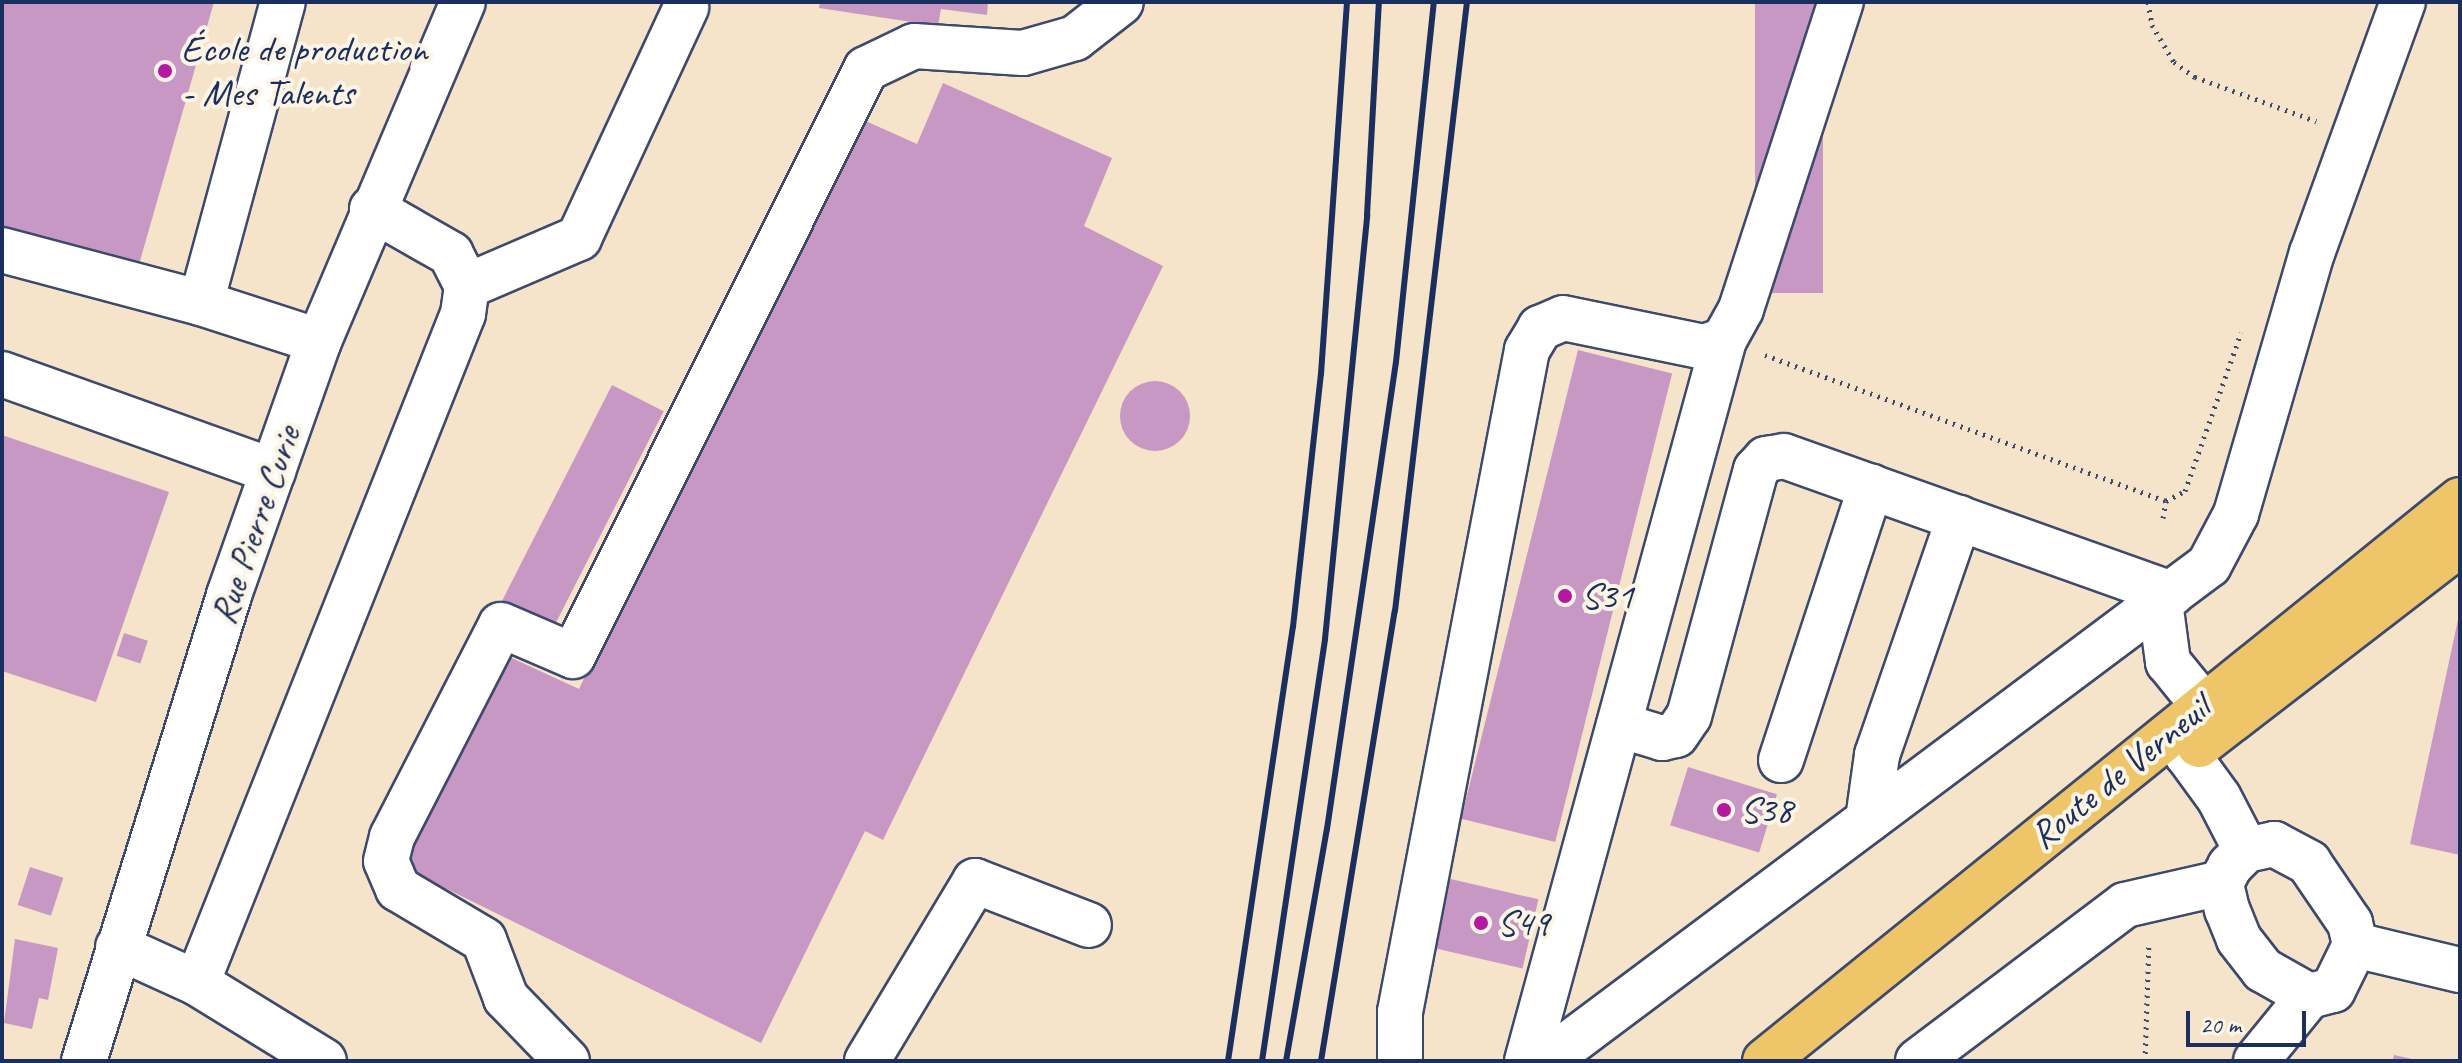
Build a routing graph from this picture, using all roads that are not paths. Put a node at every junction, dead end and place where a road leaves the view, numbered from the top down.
1 (283, 2) edge
2 (463, 2) edge
3 (1121, 2) edge
4 (1841, 2) edge
5 (2403, 2) edge
6 (686, 7) dead end
7 (1070, 20) edge
8 (372, 209) junction
9 (2, 250) edge
10 (467, 286) junction
11 (201, 303) junction
12 (1724, 340) junction
13 (319, 341) junction
14 (2, 374) edge
15 (273, 471) junction
16 (1871, 486) junction
17 (2460, 500) edge
18 (1959, 518) junction
19 (2460, 544) edge
20 (2165, 598) junction
21 (2203, 705) junction
22 (1619, 725) junction
23 (2187, 754) junction
24 (1781, 760) dead end
25 (1868, 820) junction
26 (2233, 867) junction
27 (1089, 925) dead end
28 (2355, 945) junction
29 (118, 947) junction
30 (2460, 970) edge
31 (197, 983) junction
32 (2309, 996) junction
33 (1774, 1054) edge
34 (84, 1061) edge
35 (324, 1061) edge
36 (567, 1061) edge
37 (867, 1061) edge
38 (1400, 1061) edge
39 (1527, 1061) edge
40 (1546, 1061) edge
41 (1918, 1061) edge
42 (2256, 1061) edge

1 - 11 street
2 - 8 street, Rue Pierre Curie
3 - 7 street
4 - 12 street
5 - 20 street
6 - 10 street
7 - 36 street
8 - 10 street
8 - 13 street, Rue Pierre Curie
9 - 11 street
10 - 31 street
11 - 13 street
12 - 22 street
12 - 38 street
13 - 15 street, Rue Pierre Curie
14 - 15 street
15 - 29 street, Rue Pierre Curie
16 - 18 street
16 - 22 street
16 - 24 street
17 - 21 main road, Route de Verneuil
18 - 20 street
18 - 25 street
19 - 23 main road, Route de Verneuil
20 - 21 street
20 - 25 street
21 - 23 street
21 - 33 main road, Route de Verneuil
22 - 39 street
23 - 26 street
23 - 33 main road, Route de Verneuil
25 - 40 street
26 - 28 street
26 - 32 street
26 - 41 street
27 - 37 street
28 - 30 street
28 - 32 street
29 - 31 street
29 - 34 street, Rue Pierre Curie
31 - 35 street
32 - 42 street

